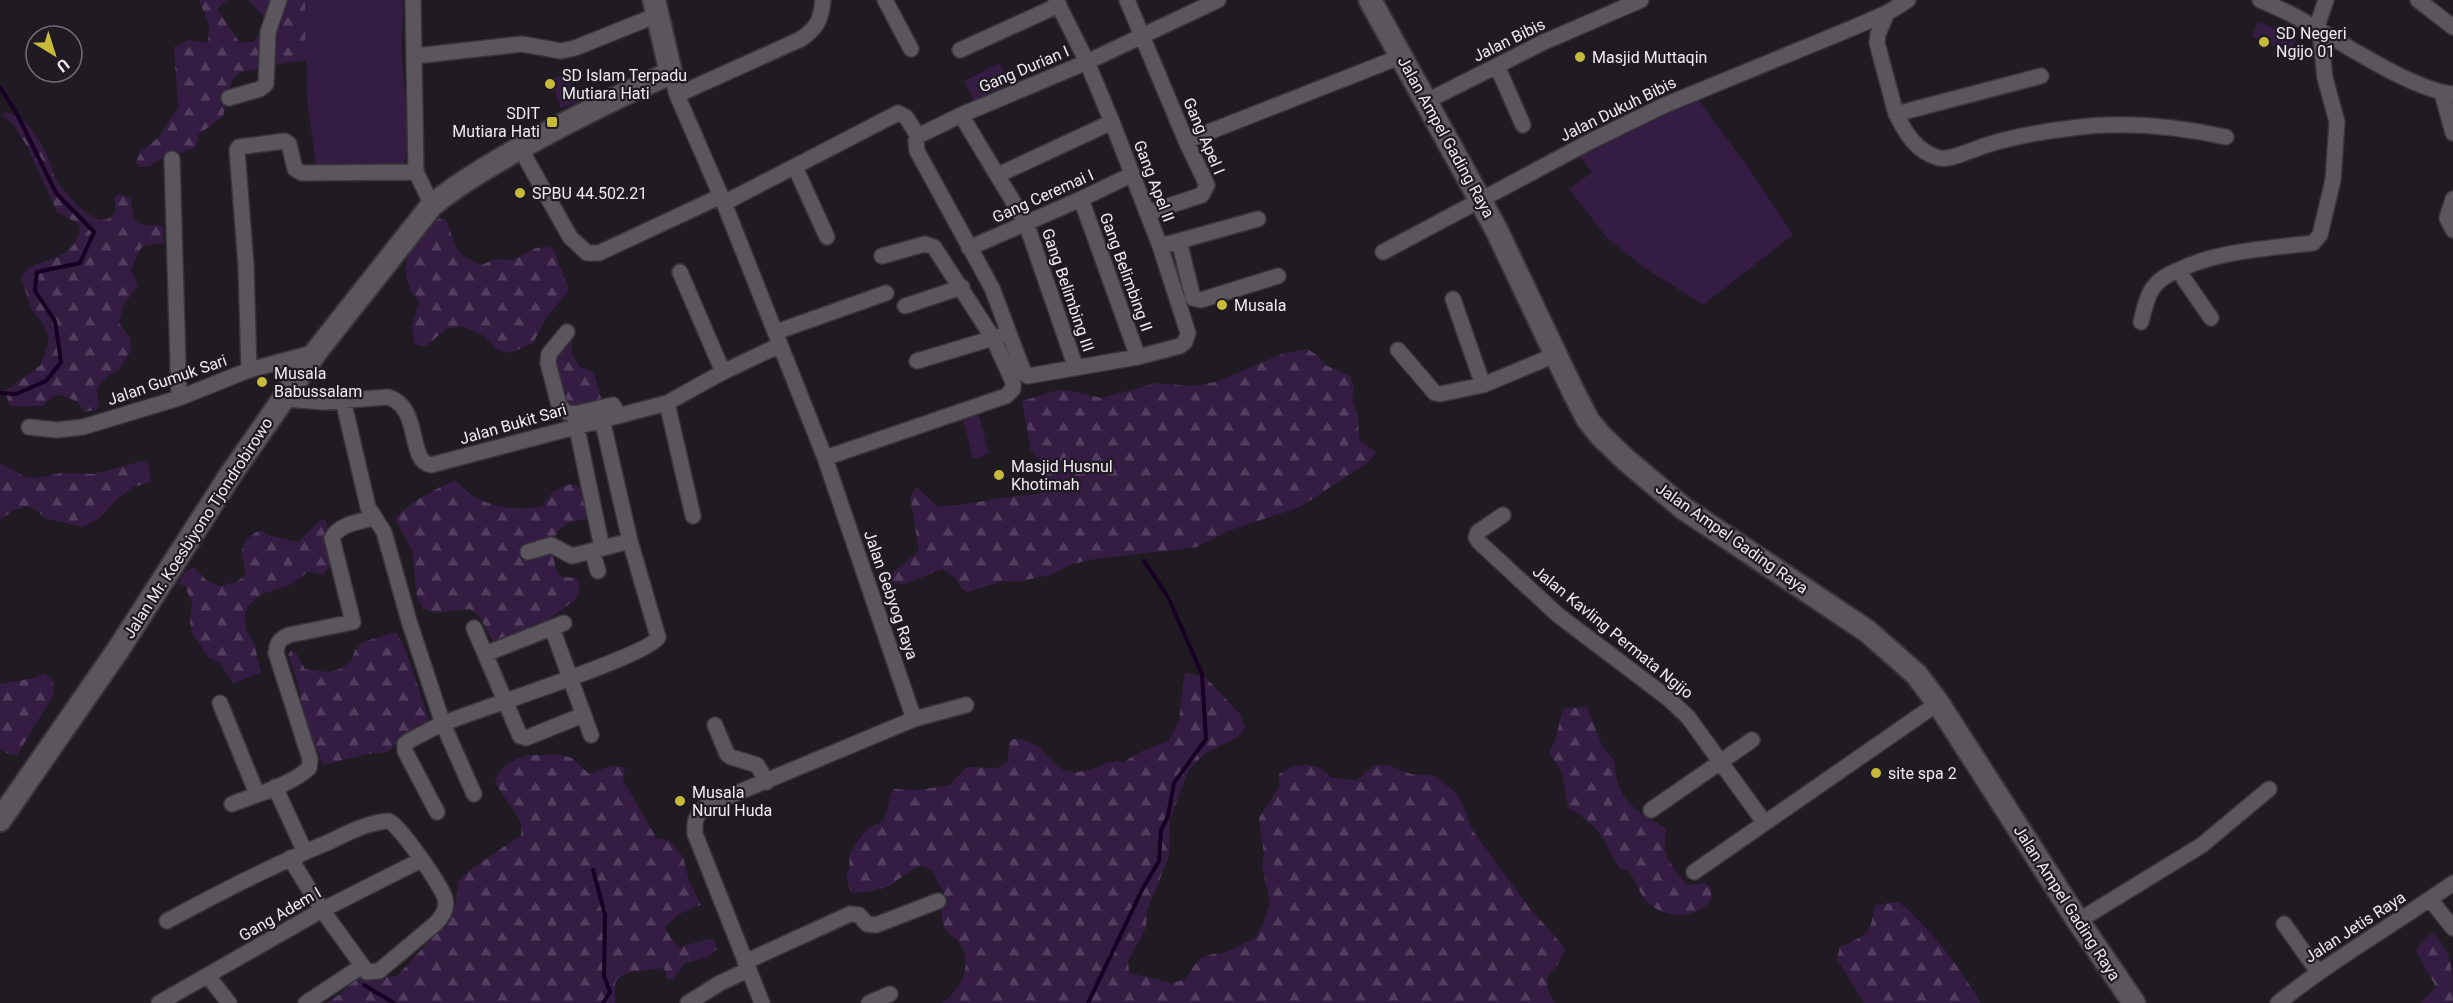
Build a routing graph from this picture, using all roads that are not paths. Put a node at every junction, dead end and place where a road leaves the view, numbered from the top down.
1 (279, 0) edge
2 (413, 0) edge
3 (823, 0) edge
4 (885, 0) edge
5 (1127, 0) edge
6 (1218, 0) edge
7 (1370, 0) edge
8 (1641, 0) edge
9 (1908, 0) edge
10 (2260, 0) edge
11 (2326, 0) edge
12 (2418, 0) edge
13 (1057, 3) edge
14 (655, 8) edge
15 (1887, 13) junction
16 (2453, 27) edge
17 (2318, 30) junction
18 (1143, 36) junction
19 (911, 49) dead end
20 (960, 50) dead end
21 (415, 56) junction
22 (1402, 56) junction
23 (1087, 62) junction
24 (1497, 66) junction
25 (2041, 76) dead end
26 (674, 84) junction
27 (2447, 93) edge
28 (229, 98) dead end
29 (1427, 101) junction
30 (1896, 114) junction
31 (962, 115) junction
32 (1112, 122) junction
33 (1523, 125) dead end
34 (2453, 133) edge
35 (918, 136) junction
36 (2226, 137) dead end
37 (1186, 141) junction
38 (520, 148) junction
39 (172, 159) dead end
40 (795, 166) junction
41 (416, 172) junction
42 (998, 175) junction
43 (1131, 175) junction
44 (1082, 199) junction
45 (1479, 199) junction
46 (2453, 199) edge
47 (722, 200) junction
48 (432, 205) junction
49 (1148, 213) junction
50 (1258, 219) dead end
51 (1026, 223) junction
52 (2453, 230) edge
53 (828, 237) dead end
54 (1179, 241) junction
55 (1160, 246) junction
56 (969, 248) junction
57 (1383, 252) dead end
58 (882, 256) dead end
59 (2181, 269) junction
60 (680, 272) dead end
61 (1278, 276) dead end
62 (962, 287) junction
63 (886, 293) dead end
64 (1453, 299) dead end
65 (905, 306) dead end
66 (2211, 318) dead end
67 (2141, 322) dead end
68 (567, 332) dead end
69 (1000, 336) junction
70 (778, 339) junction
71 (1398, 350) dead end
72 (316, 352) junction
73 (1555, 355) junction
74 (1138, 357) junction
75 (917, 361) dead end
76 (1076, 368) junction
77 (249, 370) junction
78 (723, 372) junction
79 (1483, 386) junction
80 (179, 398) junction
81 (284, 399) junction
82 (344, 400) junction
83 (668, 403) junction
84 (619, 416) junction
85 (603, 419) junction
86 (575, 420) junction
87 (29, 427) dead end
88 (825, 458) junction
89 (1503, 515) dead end
90 (693, 516) dead end
91 (373, 518) junction
92 (630, 541) junction
93 (597, 550) junction
94 (528, 552) dead end
95 (598, 571) dead end
96 (474, 628) dead end
97 (485, 654) junction
98 (568, 679) junction
99 (504, 702) junction
100 (1938, 703) junction
101 (220, 704) dead end
102 (966, 705) dead end
103 (584, 715) junction
104 (914, 719) junction
105 (443, 724) junction
106 (715, 725) dead end
107 (591, 735) dead end
108 (1752, 740) dead end
109 (1719, 763) junction
110 (766, 782) junction
111 (276, 787) junction
112 (2269, 789) dead end
113 (257, 794) junction
114 (474, 794) dead end
115 (232, 804) dead end
116 (1652, 810) dead end
117 (437, 812) dead end
118 (0, 820) edge
119 (1764, 822) junction
120 (305, 852) junction
121 (290, 858) junction
122 (421, 860) junction
123 (1694, 872) dead end
124 (2453, 883) edge
125 (2430, 899) junction
126 (938, 901) dead end
127 (322, 910) junction
128 (167, 921) dead end
129 (2078, 921) junction
130 (2284, 924) dead end
131 (2453, 928) edge
132 (362, 966) junction
133 (746, 966) junction
134 (2318, 972) junction
135 (208, 976) junction
136 (890, 994) dead end
137 (159, 1003) edge
138 (229, 1003) edge
139 (306, 1003) edge
140 (688, 1003) edge
141 (762, 1003) edge
142 (869, 1003) edge
143 (2134, 1003) edge
144 (2277, 1003) edge

1 - 28 street
2 - 21 street
3 - 26 street
4 - 19 street
5 - 18 street, Gang Apel I
6 - 18 street, Gang Durian I
7 - 22 main road, Jalan Ampel Gading Raya
8 - 24 street, Jalan Bibis
9 - 15 street, Jalan Dukuh Bibis
10 - 17 street
11 - 17 street
12 - 16 street
13 - 20 street
13 - 23 street, Gang Apel II
14 - 21 street
14 - 26 main road
15 - 30 street
15 - 45 street, Jalan Dukuh Bibis
17 - 27 street
17 - 59 street
18 - 23 street, Gang Durian I
18 - 37 street, Gang Apel I
21 - 41 street
22 - 29 main road, Jalan Ampel Gading Raya
22 - 37 street
23 - 31 street, Gang Durian I
23 - 32 street, Gang Apel II
24 - 29 street, Jalan Bibis
24 - 33 street
25 - 30 street
26 - 38 main road, Jalan Mr. Koesbiyono Tjondrobirowo
26 - 47 street, Jalan Gebyog Raya
27 - 34 street
29 - 45 main road, Jalan Ampel Gading Raya
30 - 36 street
31 - 35 street, Gang Durian I
31 - 42 street, Gang Belimbing III
32 - 42 street
32 - 43 street, Gang Apel II
35 - 40 street
35 - 56 street
37 - 49 street, Gang Apel I
38 - 47 street
38 - 48 main road, Jalan Mr. Koesbiyono Tjondrobirowo
39 - 80 street
40 - 47 street
40 - 53 street
41 - 48 street
41 - 77 street
42 - 51 street, Gang Belimbing III
43 - 44 street, Gang Ceremai I
43 - 49 street, Gang Apel II
44 - 51 street, Gang Ceremai I
44 - 74 street, Gang Belimbing II
45 - 57 street, Jalan Dukuh Bibis
45 - 73 main road, Jalan Ampel Gading Raya
46 - 52 street
47 - 70 street, Jalan Gebyog Raya
48 - 72 main road, Jalan Mr. Koesbiyono Tjondrobirowo
49 - 55 street, Gang Apel II
50 - 54 street
51 - 56 street, Gang Ceremai I
51 - 76 street, Gang Belimbing III
54 - 55 street, Gang Apel II
54 - 61 street, Gang Apel II
55 - 74 street
56 - 69 street
58 - 62 street
59 - 66 street
59 - 67 street
60 - 78 street
62 - 65 street
62 - 69 street
63 - 70 street, Jalan Bukit Sari
64 - 79 street
68 - 86 street
69 - 75 street
69 - 76 street
69 - 88 street
70 - 78 street, Jalan Bukit Sari
70 - 88 street, Jalan Gebyog Raya
71 - 79 street
72 - 77 street, Jalan Gumuk Sari
72 - 81 main road, Jalan Mr. Koesbiyono Tjondrobirowo
73 - 79 street
73 - 100 main road, Jalan Ampel Gading Raya
74 - 76 street
77 - 80 street, Jalan Gumuk Sari
78 - 83 street, Jalan Bukit Sari
80 - 87 street, Jalan Gumuk Sari
81 - 82 street, Jalan Bukit Sari
81 - 118 main road, Jalan Mr. Koesbiyono Tjondrobirowo
82 - 86 street, Jalan Bukit Sari
82 - 91 street
83 - 84 street, Jalan Bukit Sari
83 - 90 street
84 - 85 street, Jalan Bukit Sari
84 - 86 street
85 - 86 street, Jalan Bukit Sari
85 - 92 street
86 - 93 street
88 - 104 street, Jalan Gebyog Raya
89 - 109 street, Jalan Kavling Permata Ngijo
91 - 105 street
91 - 111 street
92 - 93 street
92 - 98 street
93 - 94 street
93 - 95 street
96 - 97 street
97 - 98 street
97 - 99 street
98 - 99 street
98 - 103 street
99 - 103 street
99 - 105 street
100 - 119 street
100 - 129 main road, Jalan Ampel Gading Raya
101 - 113 street
102 - 104 street
103 - 107 street
104 - 110 street
105 - 114 street
105 - 117 street
106 - 110 street
108 - 109 street
109 - 116 street
109 - 119 street, Jalan Kavling Permata Ngijo
110 - 133 street
111 - 113 street
111 - 120 street
112 - 129 street
113 - 115 street
119 - 123 street
120 - 121 street
120 - 122 street
121 - 127 street
121 - 128 street
122 - 127 street, Gang Adem I
122 - 132 street
124 - 125 street, Jalan Jetis Raya
125 - 131 street
125 - 134 street, Jalan Jetis Raya
126 - 133 street
127 - 132 street
127 - 135 street, Gang Adem I
129 - 143 main road, Jalan Ampel Gading Raya
130 - 134 street
132 - 139 street
133 - 140 street
133 - 141 street
134 - 144 street, Jalan Jetis Raya
135 - 137 street, Gang Adem I
135 - 138 street
136 - 142 street

